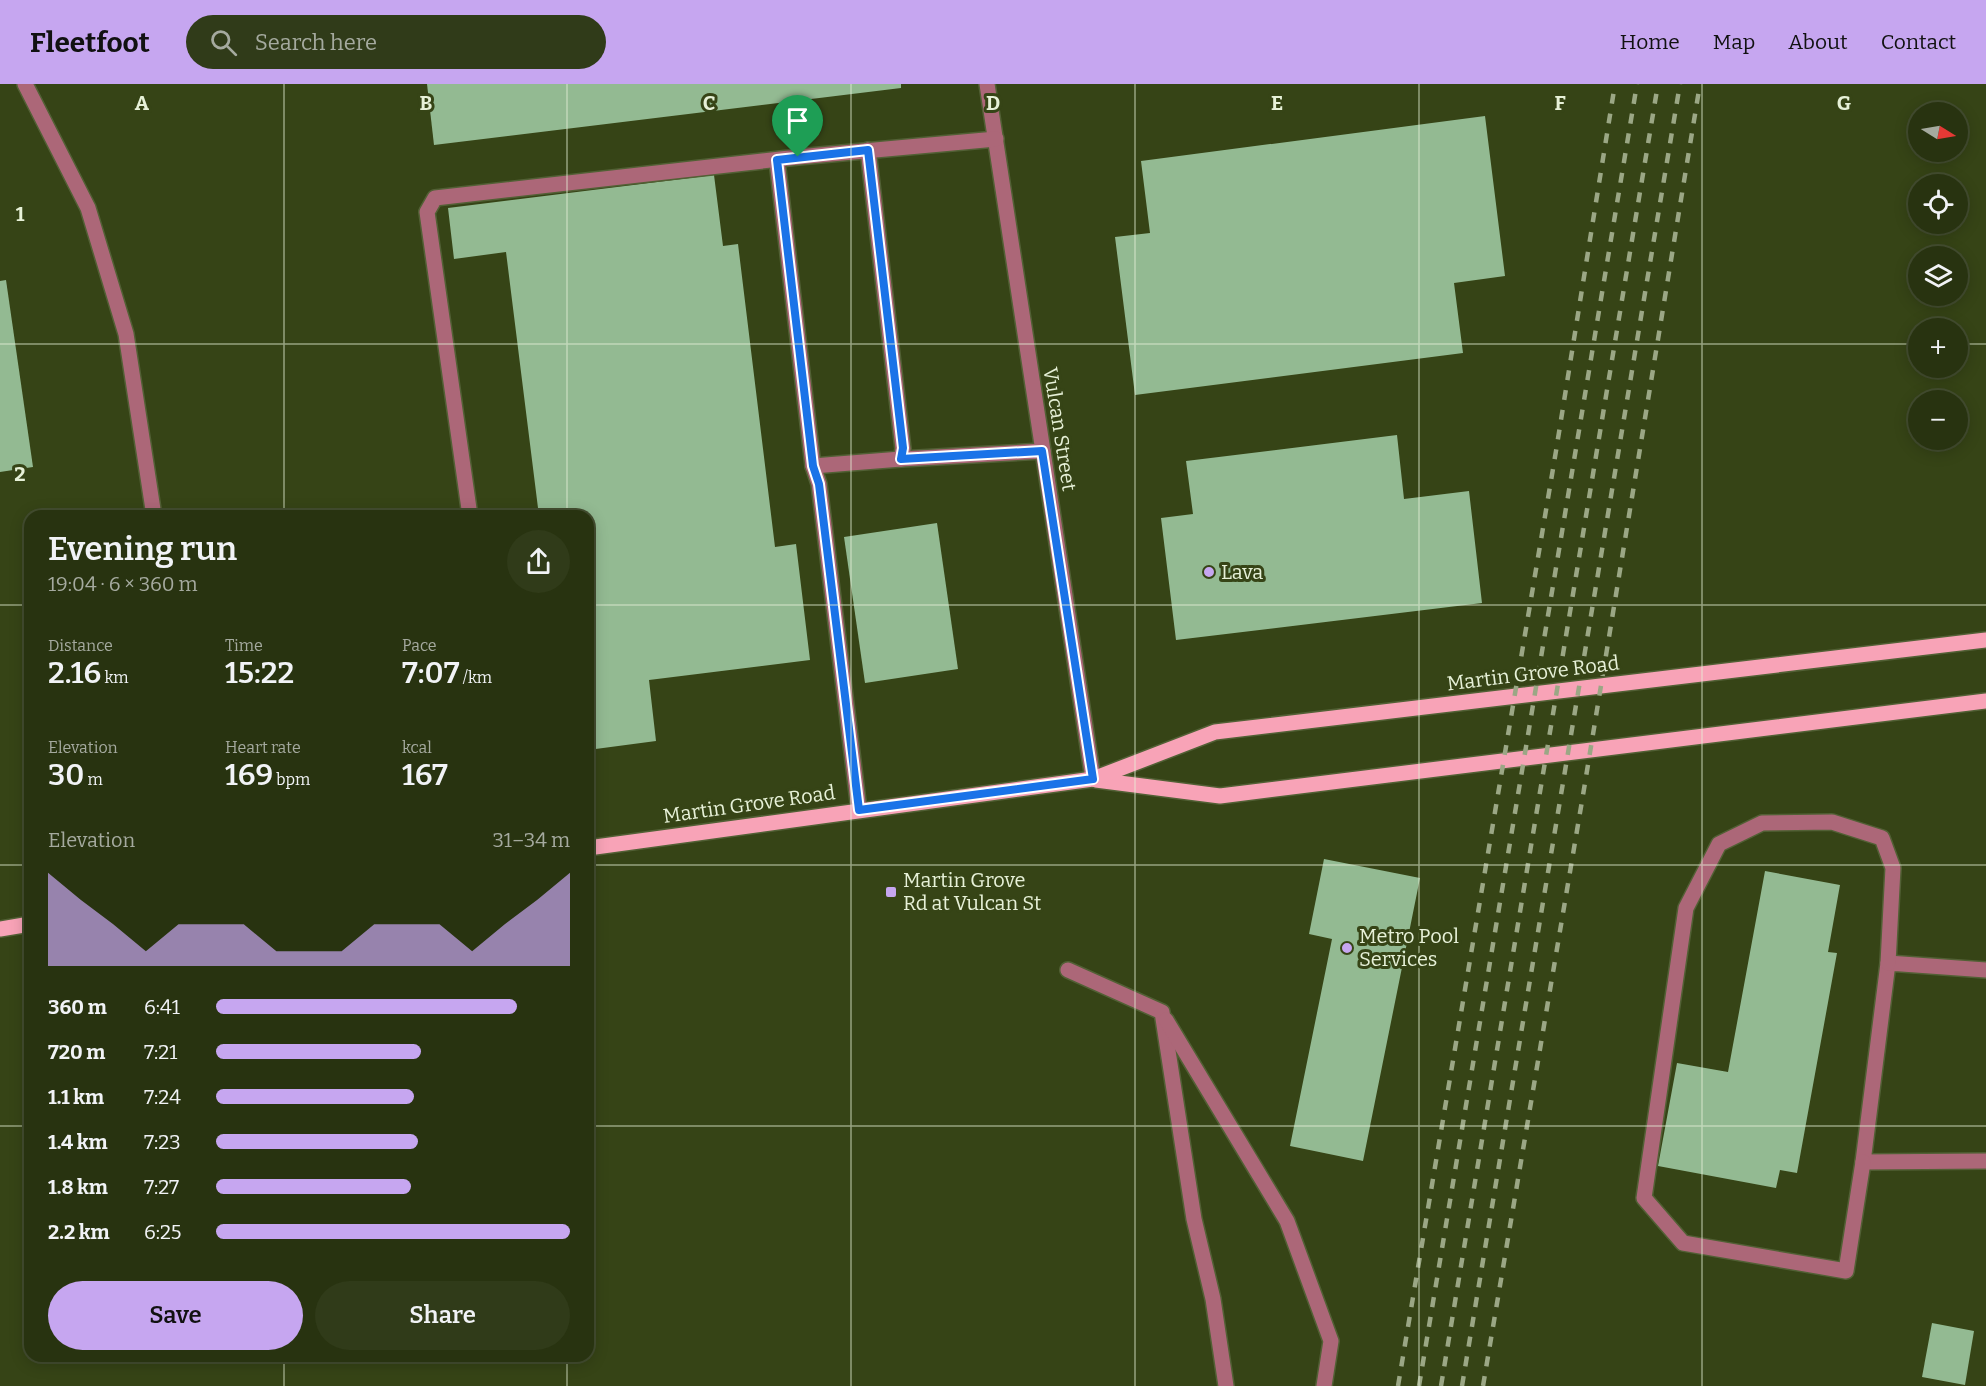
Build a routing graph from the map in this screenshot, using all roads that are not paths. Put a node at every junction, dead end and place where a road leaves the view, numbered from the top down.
1 (25, 84) edge
2 (987, 84) edge
3 (996, 139) junction
4 (868, 150) junction
5 (777, 160) junction
6 (1042, 451) junction
7 (901, 459) junction
8 (813, 466) junction
9 (153, 510) edge
10 (469, 510) edge
11 (1986, 640) edge
12 (1986, 701) edge
13 (1093, 779) junction
14 (859, 810) junction
15 (594, 847) edge
16 (24, 925) edge
17 (0, 929) edge
18 (1888, 963) junction
19 (1068, 970) dead end
20 (1986, 970) edge
21 (1162, 1012) junction
22 (1986, 1161) edge
23 (1863, 1162) junction
24 (1226, 1386) edge
25 (1324, 1386) edge

1 - 9 street
2 - 3 street, Vulcan Street
3 - 4 street
3 - 6 street, Vulcan Street
4 - 5 street
4 - 7 street
5 - 8 street
5 - 10 street
6 - 7 street
6 - 13 street, Vulcan Street
7 - 8 street
8 - 14 street
11 - 13 main road, Martin Grove Road
12 - 13 main road, Martin Grove Road
13 - 14 main road, Martin Grove Road
14 - 15 main road, Martin Grove Road
16 - 17 main road
18 - 20 street
18 - 23 street
18 - 23 street
19 - 21 street
21 - 24 street
21 - 25 street
22 - 23 street

